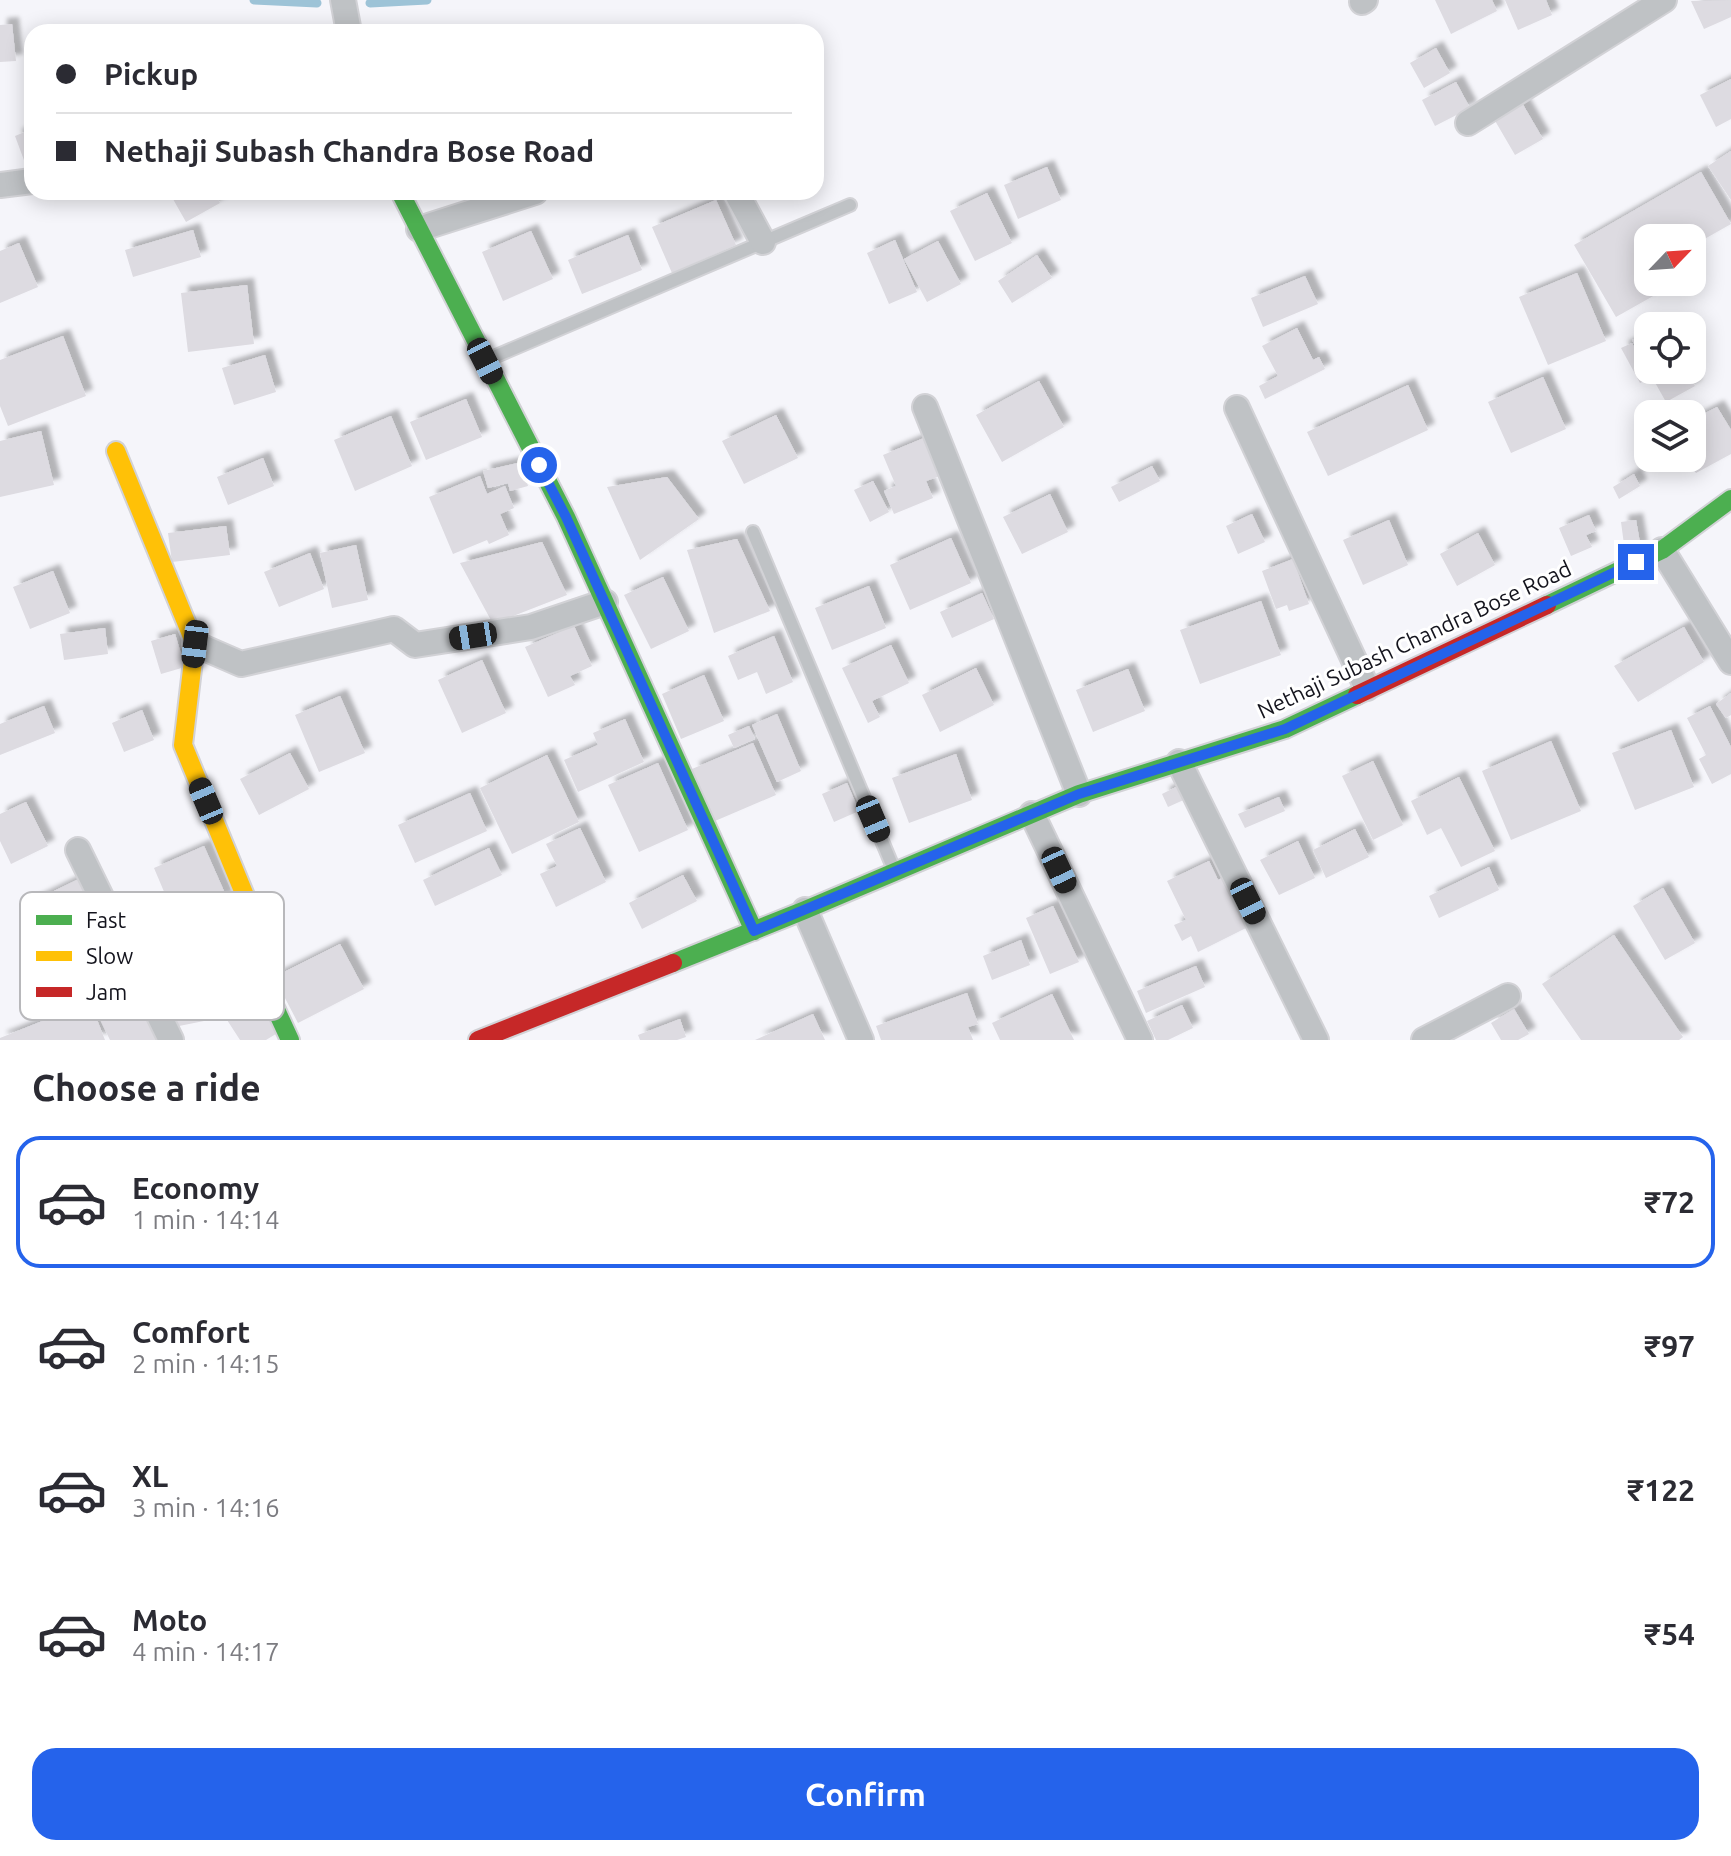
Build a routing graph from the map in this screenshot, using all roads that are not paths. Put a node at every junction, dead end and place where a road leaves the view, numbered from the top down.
1 (343, 0) edge
2 (1664, 0) edge
3 (348, 24) edge
4 (1468, 123) dead end
5 (24, 182) edge
6 (0, 185) edge
7 (404, 200) edge
8 (510, 200) edge
9 (740, 200) edge
10 (850, 205) dead end
11 (419, 229) junction
12 (763, 242) junction
13 (485, 361) junction
14 (925, 407) dead end
15 (1237, 408) dead end
16 (116, 451) dead end
17 (1731, 499) edge
18 (753, 532) dead end
19 (1662, 550) junction
20 (605, 602) junction
21 (195, 644) junction
22 (1731, 662) edge
23 (1367, 688) junction
24 (1179, 762) junction
25 (1079, 794) junction
26 (1032, 814) junction
27 (78, 850) dead end
28 (895, 872) junction
29 (99, 892) edge
30 (244, 892) edge
31 (805, 910) junction
32 (754, 931) junction
33 (1508, 996) dead end
34 (161, 1020) edge
35 (281, 1020) edge
36 (171, 1040) edge
37 (290, 1040) edge
38 (478, 1040) edge
39 (861, 1040) edge
40 (1140, 1040) edge
41 (1316, 1040) edge
42 (1424, 1040) edge

1 - 3 street
2 - 4 street
5 - 6 street
7 - 11 street
8 - 11 street
9 - 12 street
10 - 12 lane
11 - 13 street
12 - 13 lane
13 - 20 street
14 - 25 street
15 - 23 street
16 - 21 street
17 - 19 street, Nethaji Subash Chandra Bose Road
18 - 28 lane
19 - 22 street
19 - 23 street, Nethaji Subash Chandra Bose Road
20 - 21 street
20 - 32 street
21 - 30 street
23 - 24 street, Nethaji Subash Chandra Bose Road
24 - 25 street, Nethaji Subash Chandra Bose Road
24 - 41 street
25 - 26 street, Nethaji Subash Chandra Bose Road
26 - 28 street, Nethaji Subash Chandra Bose Road
26 - 40 street
27 - 29 street
28 - 31 street, Nethaji Subash Chandra Bose Road
31 - 32 street, Nethaji Subash Chandra Bose Road
31 - 39 street
32 - 38 street, Nethaji Subash Chandra Bose Road
33 - 42 street
34 - 36 street
35 - 37 street

